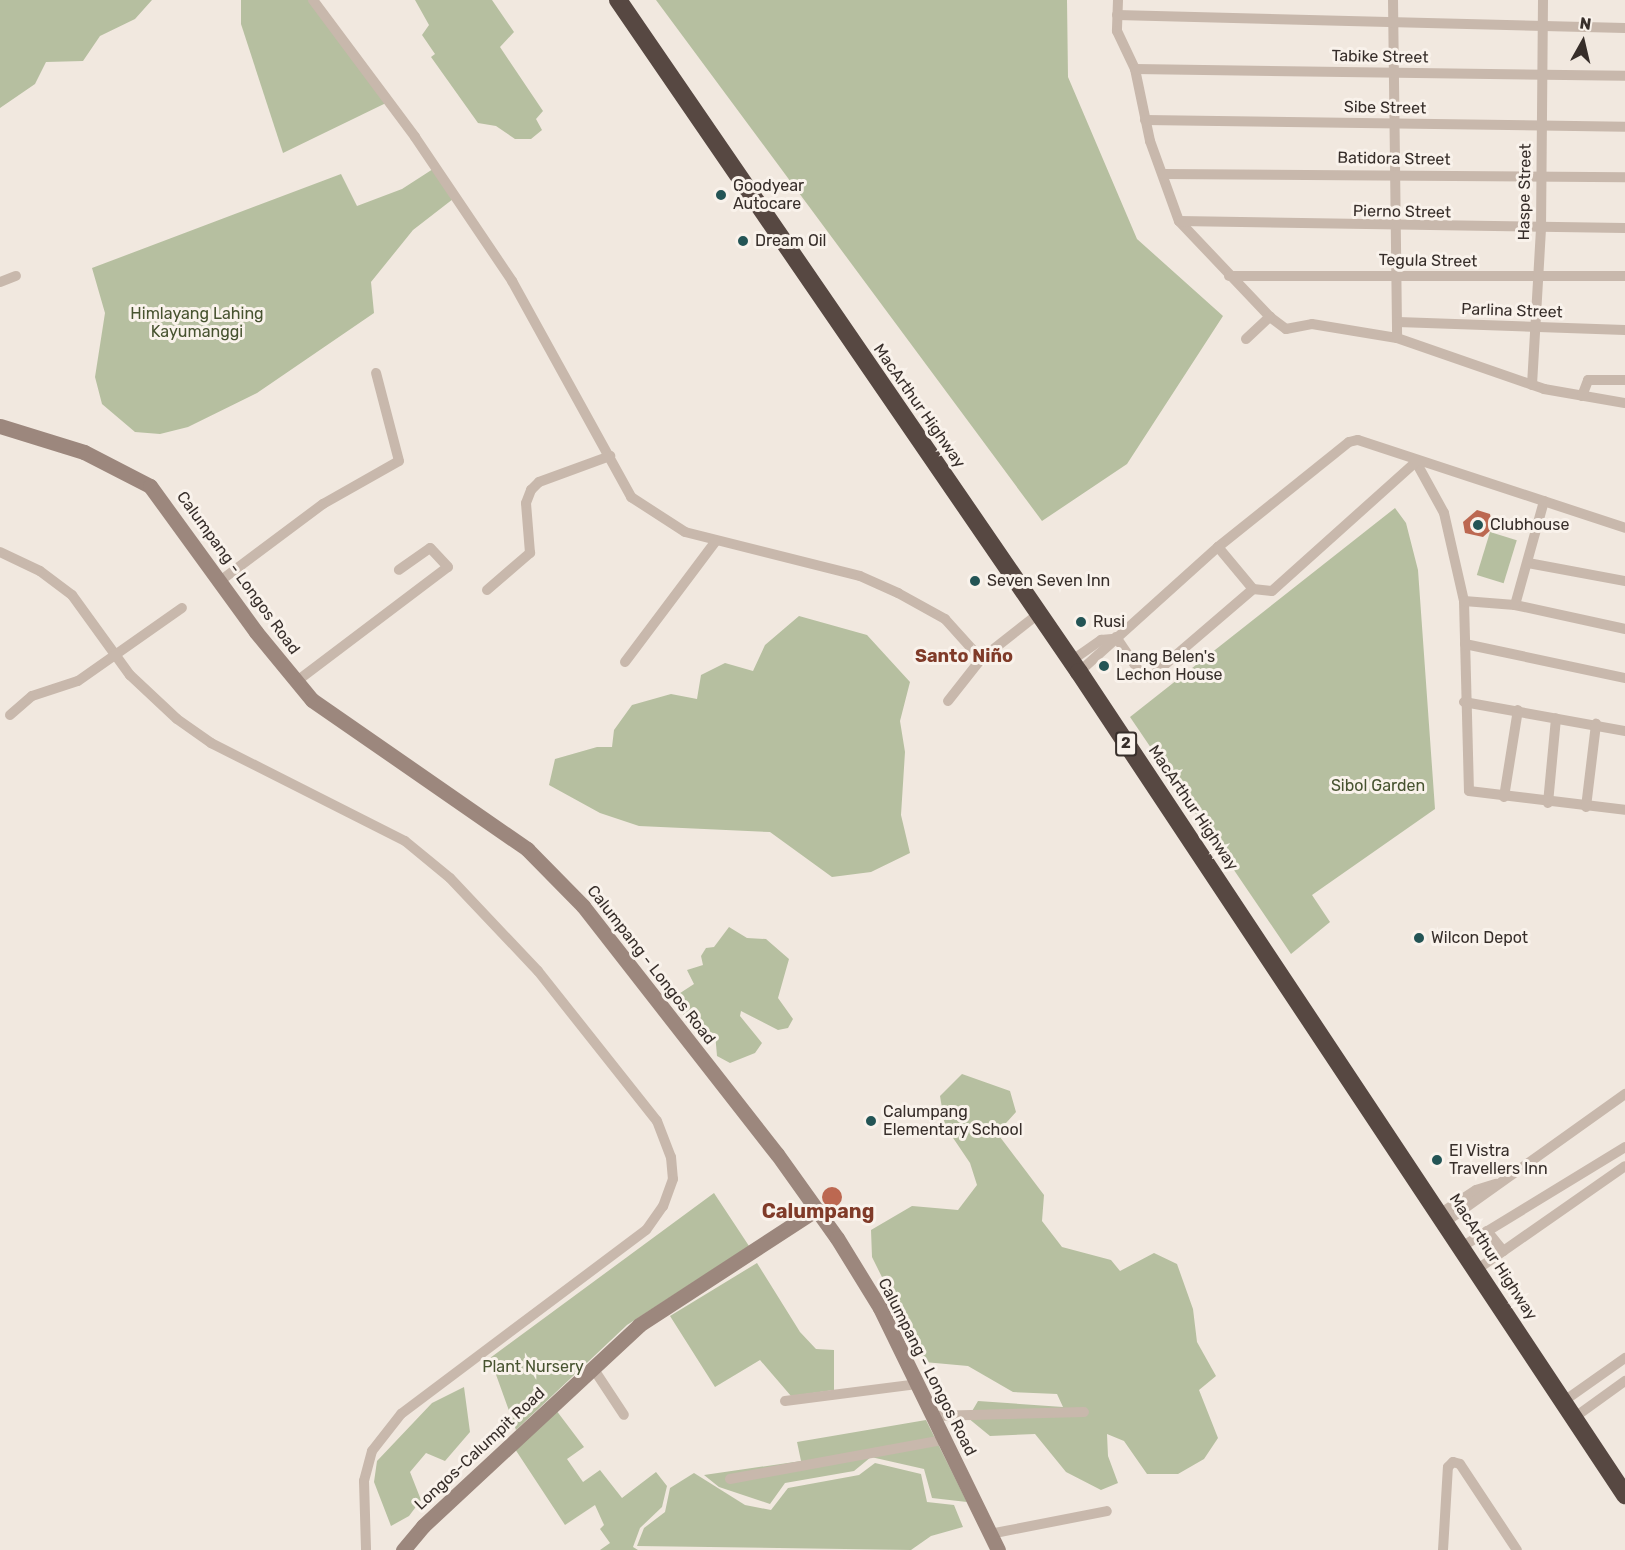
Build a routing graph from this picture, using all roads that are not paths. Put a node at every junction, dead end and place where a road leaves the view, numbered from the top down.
1 (313, 0) edge
2 (618, 0) edge
3 (1118, 0) edge
4 (1393, 0) edge
5 (1543, 0) edge
6 (1117, 15) junction
7 (1393, 21) junction
8 (1544, 27) junction
9 (1625, 28) edge
10 (1134, 69) junction
11 (1394, 71) junction
12 (1542, 76) junction
13 (1625, 76) edge
14 (1145, 120) junction
15 (1395, 123) junction
16 (1540, 127) junction
17 (1625, 127) edge
18 (1395, 173) junction
19 (1163, 174) junction
20 (1625, 177) edge
21 (1540, 178) junction
22 (1179, 221) junction
23 (1398, 227) junction
24 (1625, 228) edge
25 (1541, 229) junction
26 (1400, 274) junction
27 (16, 276) dead end
28 (1229, 276) junction
29 (1625, 276) edge
30 (1537, 278) junction
31 (0, 282) edge
32 (1270, 318) junction
33 (1398, 322) junction
34 (1535, 326) junction
35 (1625, 330) edge
36 (1397, 338) junction
37 (1246, 339) dead end
38 (376, 373) dead end
39 (1625, 380) edge
40 (1532, 384) junction
41 (1582, 396) junction
42 (1625, 404) edge
43 (0, 426) edge
44 (610, 456) junction
45 (1416, 462) junction
46 (1545, 501) junction
47 (1625, 528) edge
48 (716, 541) junction
49 (1218, 547) junction
50 (0, 552) edge
51 (1528, 563) junction
52 (399, 570) dead end
53 (1625, 581) edge
54 (220, 582) junction
55 (1253, 589) junction
56 (487, 590) dead end
57 (1464, 601) junction
58 (1515, 605) junction
59 (182, 608) dead end
60 (1037, 615) junction
61 (1625, 629) edge
62 (1114, 638) junction
63 (1465, 644) junction
64 (117, 656) junction
65 (981, 658) junction
66 (625, 662) dead end
67 (1075, 666) junction
68 (1625, 678) edge
69 (297, 681) junction
70 (948, 701) dead end
71 (1464, 702) junction
72 (1518, 710) junction
73 (10, 716) dead end
74 (1556, 718) junction
75 (1596, 724) junction
76 (1625, 730) edge
77 (1504, 797) junction
78 (1548, 803) junction
79 (1586, 807) junction
80 (1625, 810) edge
81 (1625, 1094) edge
82 (1625, 1147) edge
83 (1625, 1166) edge
84 (817, 1209) junction
85 (1444, 1217) junction
86 (1487, 1231) junction
87 (1463, 1246) junction
88 (1503, 1251) junction
89 (1479, 1268) junction
90 (1625, 1358) edge
91 (593, 1368) junction
92 (1625, 1381) edge
93 (917, 1383) junction
94 (785, 1401) dead end
95 (1564, 1401) junction
96 (1084, 1412) dead end
97 (624, 1415) dead end
98 (933, 1416) junction
99 (1575, 1417) junction
100 (943, 1440) junction
101 (730, 1479) dead end
102 (1625, 1495) edge
103 (1107, 1511) dead end
104 (990, 1534) junction
105 (366, 1550) edge
106 (403, 1550) edge
107 (998, 1550) edge
108 (1443, 1550) edge
109 (1517, 1550) edge

1 - 44 street
2 - 60 highway, MacArthur Highway / 2
3 - 6 street
4 - 7 street
5 - 8 street, Haspe Street
6 - 7 street
6 - 10 street
7 - 8 street
7 - 11 street
8 - 9 street
8 - 12 street, Haspe Street
10 - 11 street, Tabike Street
10 - 14 street
11 - 12 street, Tabike Street
11 - 15 street
12 - 13 street, Tabike Street
12 - 16 street, Haspe Street
14 - 15 street, Sibe Street
14 - 19 street
15 - 16 street, Sibe Street
15 - 18 street
16 - 17 street, Sibe Street
16 - 21 street, Haspe Street
18 - 19 street, Batidora Street
18 - 21 street, Batidora Street
18 - 23 street
19 - 22 street
20 - 21 street, Batidora Street
21 - 25 street, Haspe Street
22 - 23 street, Pierno Street
22 - 28 street
23 - 25 street, Pierno Street
23 - 26 street
24 - 25 street, Pierno Street
25 - 30 street, Haspe Street
26 - 28 street, Tegula Street
26 - 30 street, Tegula Street
26 - 33 street
27 - 31 street
28 - 32 street
29 - 30 street, Tegula Street
30 - 34 street, Haspe Street
32 - 36 street
32 - 37 street
33 - 34 street, Parlina Street
33 - 36 street
34 - 35 street, Parlina Street
34 - 40 street, Haspe Street
36 - 40 street
38 - 54 street
39 - 41 street
40 - 41 street
41 - 42 street
43 - 54 street, Calumpang - Longos Road
44 - 48 street
44 - 56 street
45 - 46 street
45 - 49 street
45 - 55 street
45 - 57 street
46 - 47 street
46 - 51 street
48 - 65 street
48 - 66 street
49 - 55 street
49 - 62 street
50 - 64 street
51 - 53 street
51 - 58 street
52 - 69 street
54 - 69 street, Calumpang - Longos Road
55 - 62 street
57 - 58 street
57 - 63 street
58 - 61 street
59 - 64 street
60 - 65 street
60 - 67 highway, MacArthur Highway / 2
62 - 67 street
63 - 68 street
63 - 71 street
64 - 73 street
64 - 105 street
65 - 70 street
67 - 85 highway, MacArthur Highway / 2
69 - 84 street, Calumpang - Longos Road
71 - 72 street
71 - 77 street
72 - 74 street
72 - 77 street
74 - 75 street
74 - 78 street
75 - 76 street
75 - 79 street
77 - 78 street
78 - 79 street
79 - 80 street
81 - 85 street
82 - 86 street
83 - 88 street
84 - 91 street, Longos-Calumpit Road
84 - 93 street, Calumpang - Longos Road
85 - 87 highway, MacArthur Highway / 2
86 - 87 street
86 - 88 street
87 - 89 highway, MacArthur Highway / 2
88 - 89 street
89 - 95 highway, MacArthur Highway / 2
90 - 95 street
91 - 97 street
91 - 106 street, Longos-Calumpit Road
92 - 99 street
93 - 94 street
93 - 98 street, Calumpang - Longos Road
95 - 99 highway, MacArthur Highway / 2
96 - 98 street
98 - 100 street, Calumpang - Longos Road
99 - 102 highway, MacArthur Highway / 2
100 - 101 street
100 - 104 street, Calumpang - Longos Road
103 - 104 street
104 - 107 street, Calumpang - Longos Road
108 - 109 street

